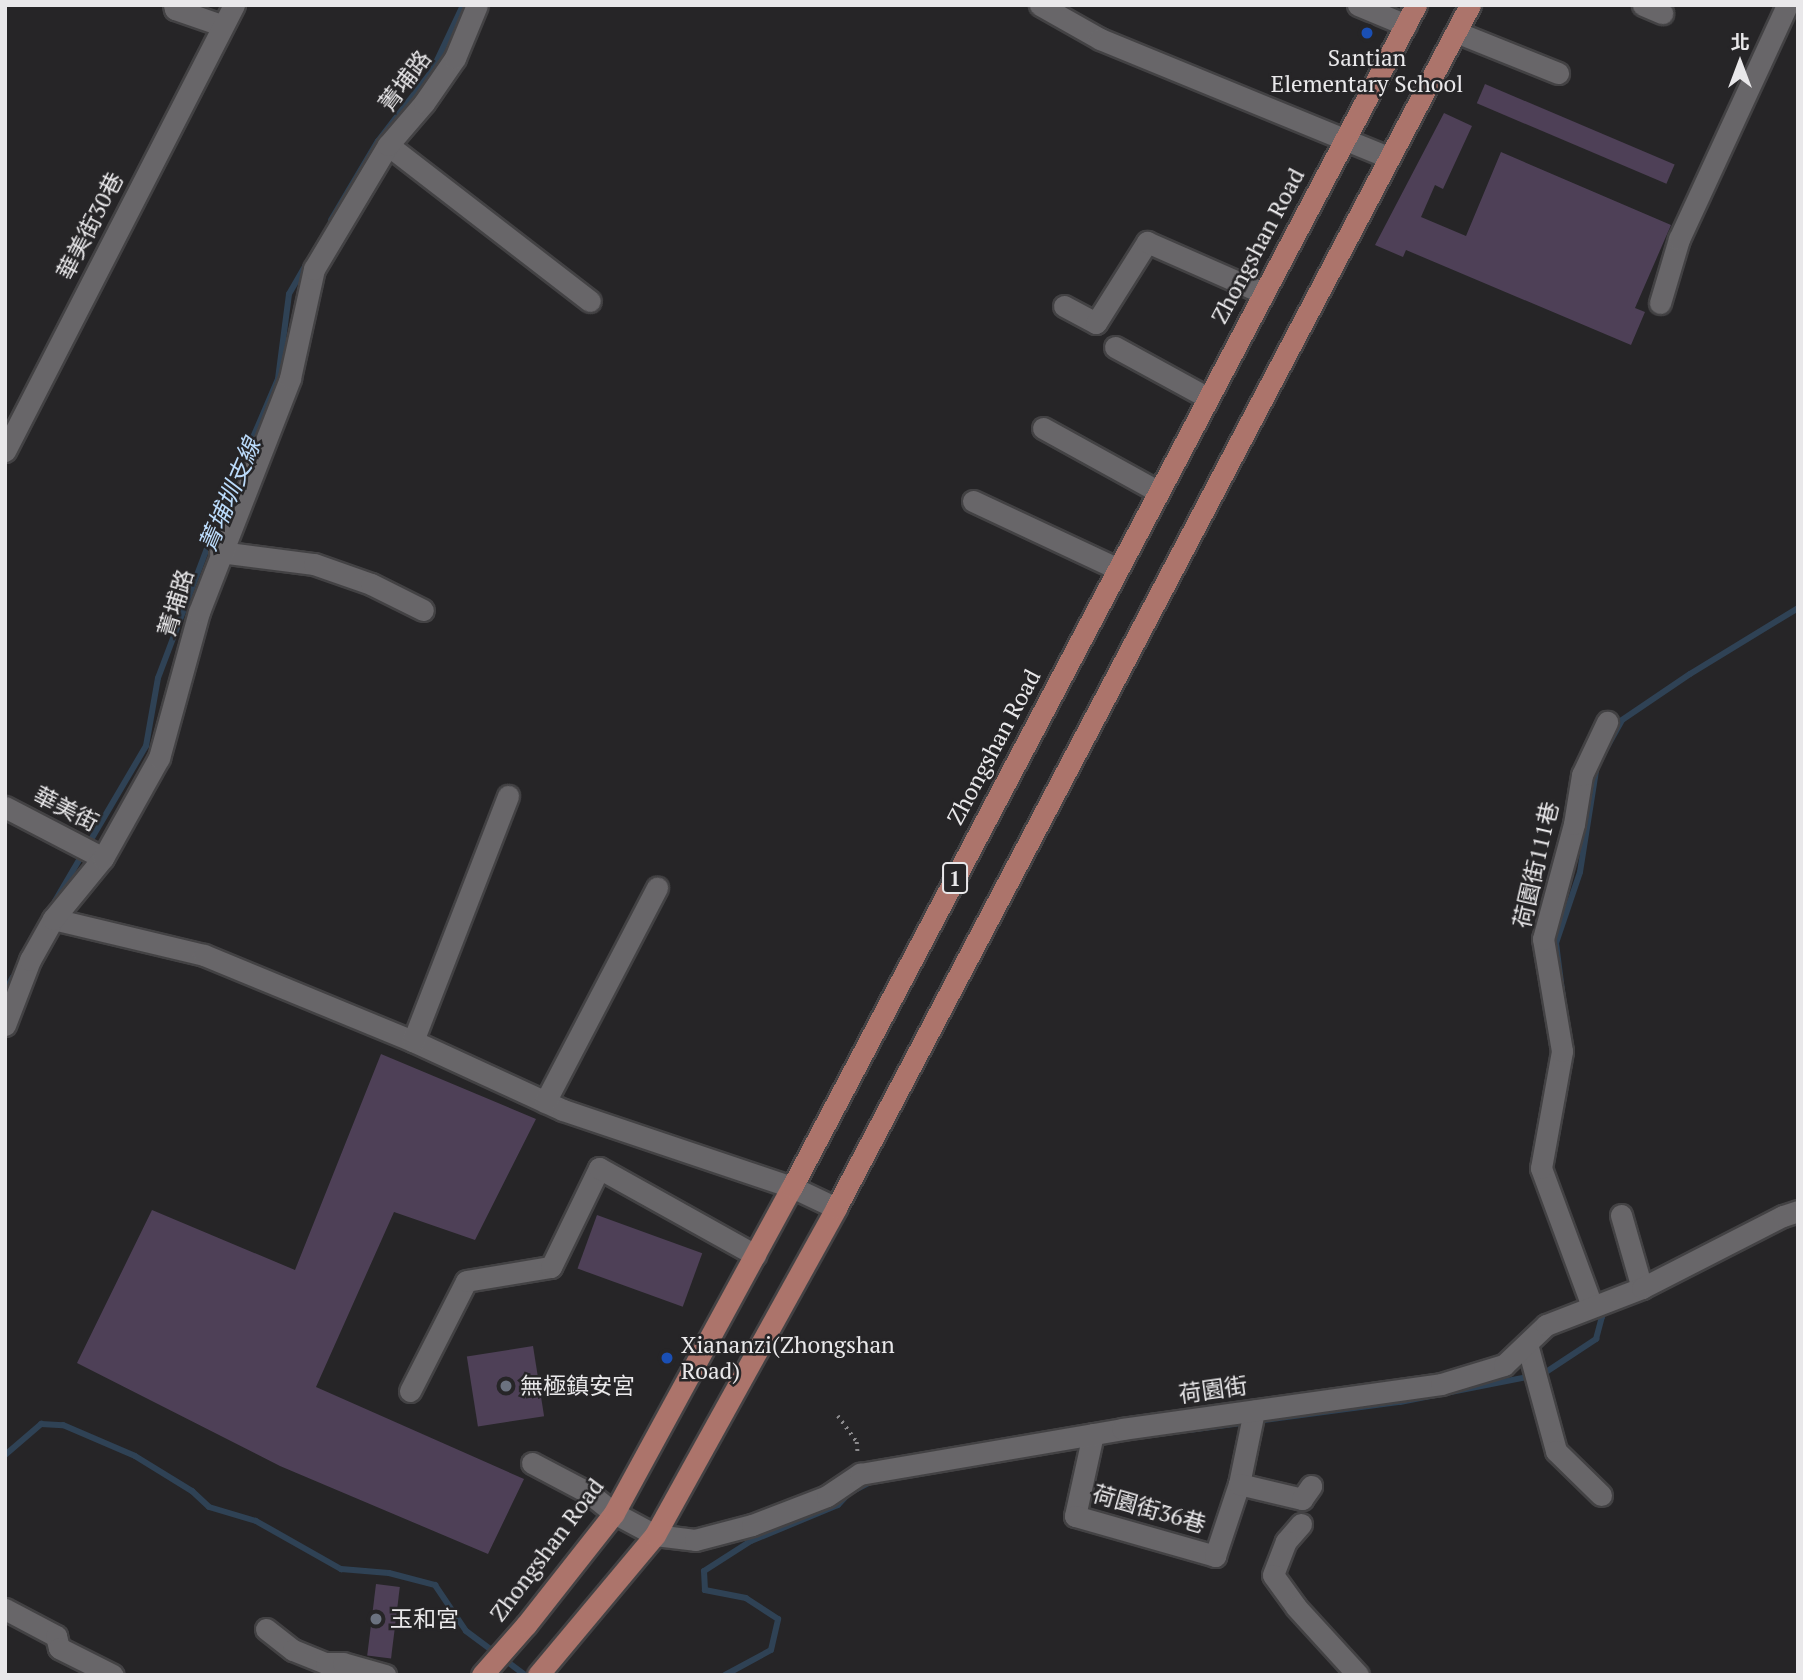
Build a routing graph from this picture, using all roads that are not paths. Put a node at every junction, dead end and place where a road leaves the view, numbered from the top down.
1 (174, 5) edge
2 (234, 5) edge
3 (477, 5) edge
4 (1040, 5) edge
5 (1358, 5) edge
6 (1416, 5) edge
7 (1470, 5) edge
8 (1787, 5) edge
9 (222, 24) junction
10 (1406, 25) junction
11 (1456, 32) junction
12 (1558, 73) dead end
13 (1345, 137) junction
14 (388, 145) junction
15 (1388, 157) junction
16 (1263, 293) junction
17 (590, 301) dead end
18 (1660, 303) dead end
19 (1064, 306) dead end
20 (1115, 348) dead end
21 (1208, 398) junction
22 (1043, 428) dead end
23 (5, 450) edge
24 (1159, 492) junction
25 (973, 501) dead end
26 (220, 552) junction
27 (1118, 569) junction
28 (424, 610) dead end
29 (1607, 722) dead end
30 (508, 796) dead end
31 (5, 807) edge
32 (103, 858) junction
33 (657, 888) dead end
34 (53, 919) junction
35 (5, 1025) edge
36 (413, 1041) junction
37 (545, 1102) junction
38 (792, 1187) junction
39 (836, 1208) junction
40 (1798, 1211) edge
41 (1621, 1215) dead end
42 (755, 1255) junction
43 (1642, 1288) junction
44 (1592, 1306) junction
45 (1527, 1344) junction
46 (410, 1391) dead end
47 (1254, 1411) junction
48 (1093, 1434) junction
49 (532, 1463) dead end
50 (1239, 1484) junction
51 (1311, 1486) dead end
52 (1601, 1495) dead end
53 (614, 1513) junction
54 (1301, 1524) dead end
55 (655, 1535) junction
56 (5, 1609) edge
57 (267, 1629) dead end
58 (567, 1639) junction
59 (113, 1675) edge
60 (385, 1675) edge
61 (482, 1675) edge
62 (537, 1675) edge
63 (552, 1675) edge
64 (1358, 1675) edge

1 - 9 street
2 - 9 street, 華美街30巷
3 - 14 street, 菁埔路
4 - 13 street
5 - 10 street
6 - 10 main road, Zhongshan Road / 1
7 - 11 main road, 1
8 - 18 street
9 - 23 street, 華美街30巷
10 - 13 main road, Zhongshan Road / 1
11 - 12 street
11 - 15 main road, 1
13 - 15 street
13 - 16 main road, Zhongshan Road / 1
14 - 17 street
14 - 26 street, 菁埔路
15 - 39 main road, 1
16 - 19 street
16 - 21 main road, Zhongshan Road / 1
20 - 21 street
21 - 24 main road, Zhongshan Road / 1
22 - 24 street
24 - 27 main road, Zhongshan Road / 1
25 - 27 street
26 - 28 street
26 - 32 street, 菁埔路
27 - 38 main road, Zhongshan Road / 1
29 - 44 street, 荷園街111巷
30 - 36 street
31 - 32 street, 華美街
32 - 34 street, 菁埔路
33 - 37 street
34 - 35 street, 菁埔路
34 - 36 street
36 - 37 street
37 - 38 street
38 - 39 street
38 - 42 main road, Zhongshan Road / 1
39 - 55 main road, 1
40 - 43 street, 荷園街
41 - 43 street
42 - 46 street
42 - 53 main road, Zhongshan Road / 1
43 - 44 street, 荷園街
44 - 45 street, 荷園街
45 - 47 street, 荷園街
45 - 52 street
47 - 48 street, 荷園街
47 - 50 street, 荷園街36巷
48 - 50 street, 荷園街36巷
48 - 55 street, 荷園街
49 - 53 street, 荷園街
50 - 51 street
53 - 55 street, 荷園街
53 - 61 main road, Zhongshan Road / 1
54 - 64 street
55 - 58 main road, 1
56 - 59 street
57 - 60 street
58 - 62 main road, 1
58 - 63 main road

